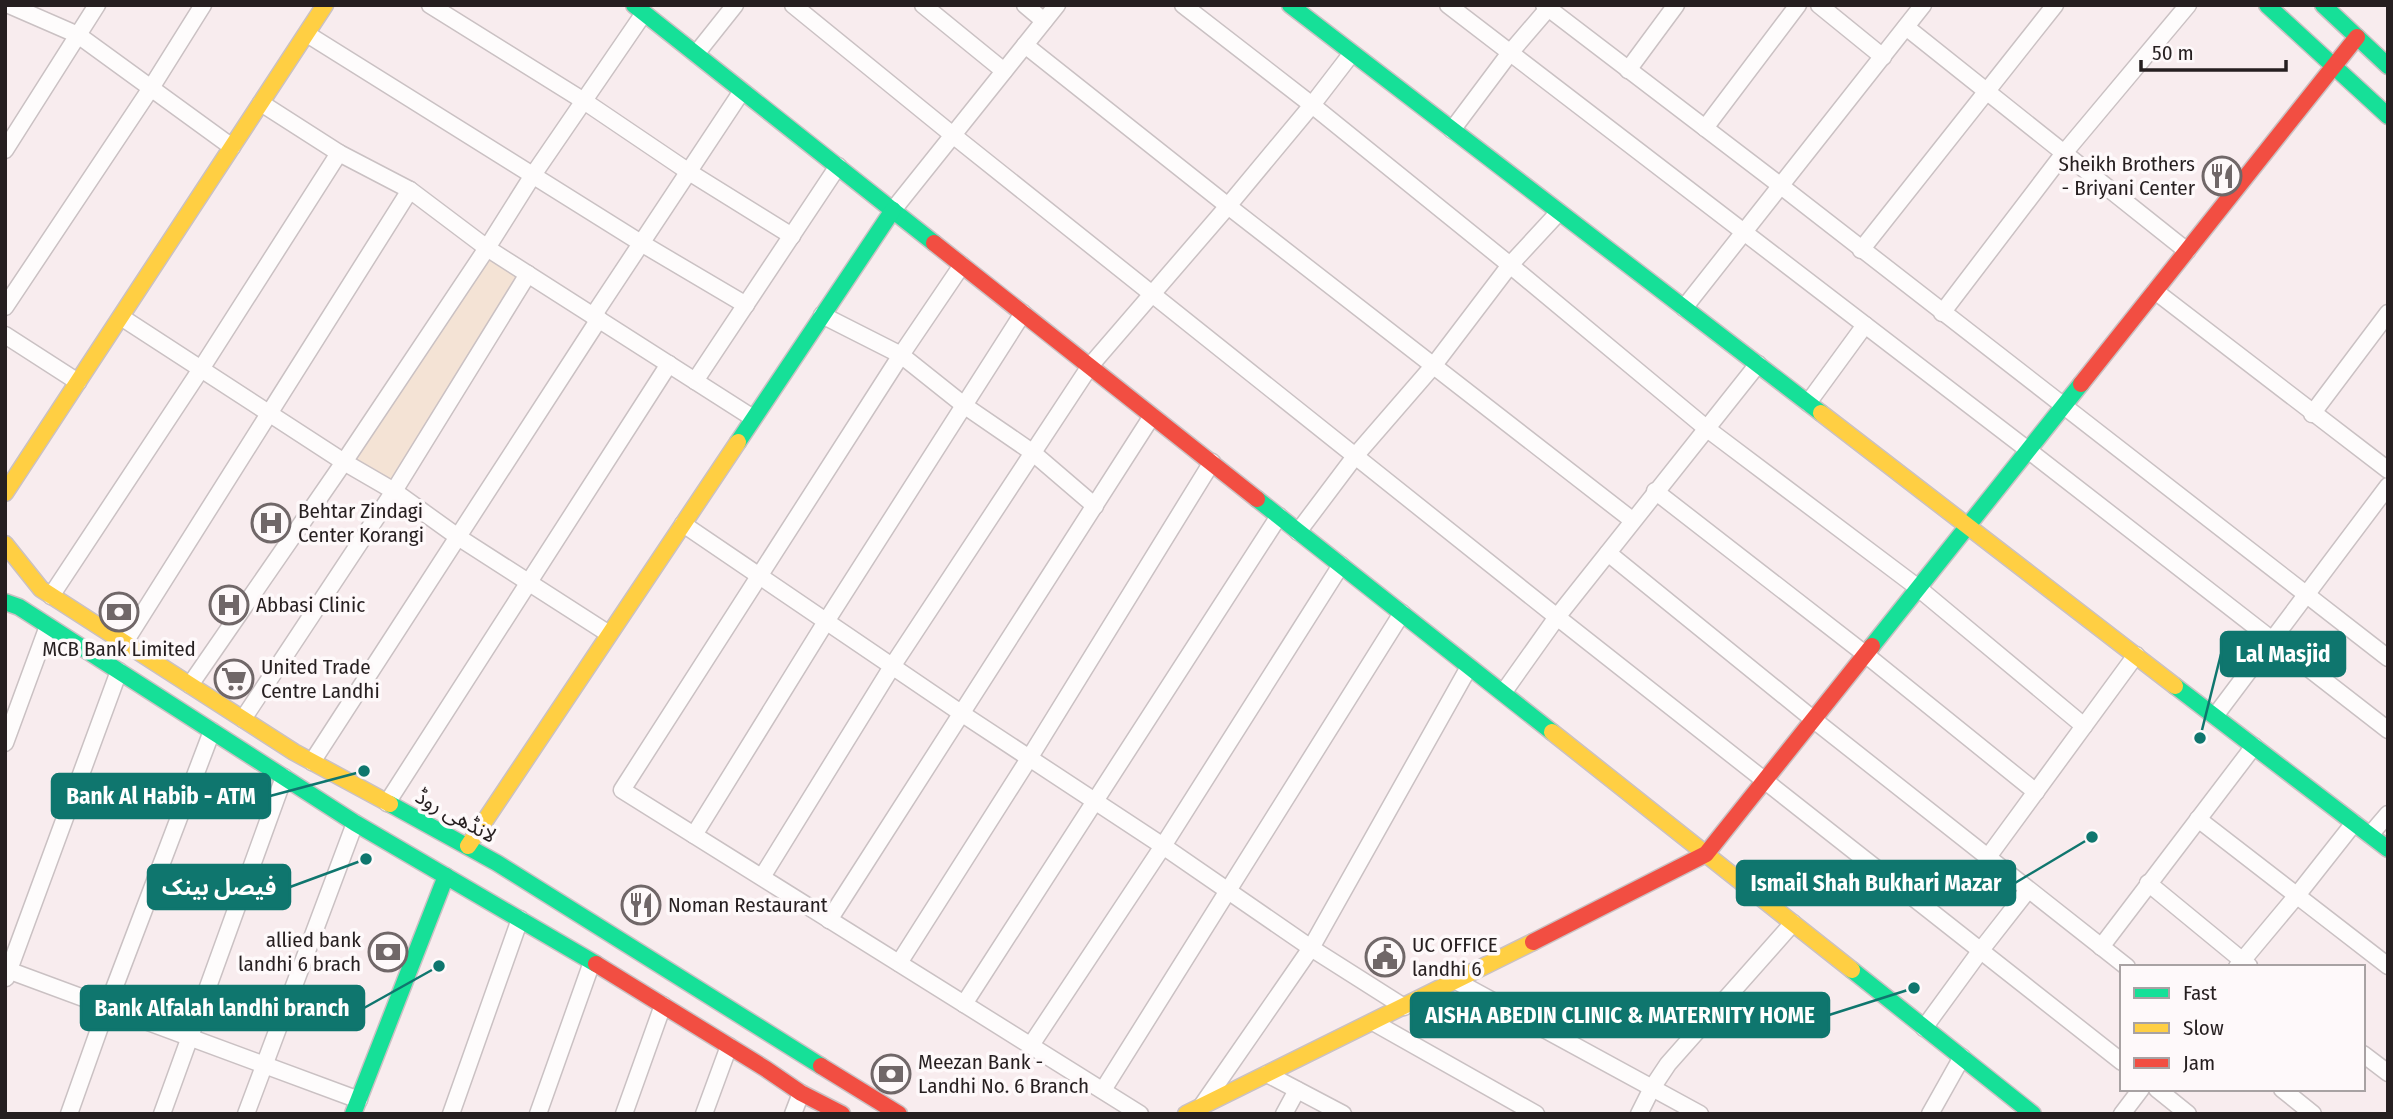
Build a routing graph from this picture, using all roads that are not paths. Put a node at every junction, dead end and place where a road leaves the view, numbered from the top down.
1 (9, 5) edge
2 (97, 5) edge
3 (203, 5) edge
4 (326, 5) edge
5 (430, 5) edge
6 (735, 5) edge
7 (793, 5) edge
8 (923, 5) edge
9 (1025, 5) edge
10 (1057, 5) edge
11 (1183, 5) edge
12 (1290, 5) edge
13 (1448, 5) edge
14 (1676, 5) edge
15 (1798, 5) edge
16 (1819, 5) edge
17 (1923, 5) edge
18 (2054, 5) edge
19 (2188, 5) edge
20 (2267, 5) edge
21 (2323, 5) edge
22 (1548, 6) edge
23 (639, 9) edge
24 (1044, 21) junction
25 (1906, 26) junction
26 (307, 34) junction
27 (78, 35) junction
28 (2357, 37) junction
29 (1025, 45) junction
30 (1352, 53) junction
31 (696, 54) junction
32 (1509, 54) junction
33 (1883, 57) junction
34 (2333, 66) junction
35 (2388, 66) edge
36 (1628, 70) junction
37 (1004, 71) junction
38 (151, 88) junction
39 (1987, 89) junction
40 (742, 91) junction
41 (584, 101) junction
42 (261, 103) junction
43 (1311, 105) junction
44 (2388, 116) edge
45 (1705, 128) junction
46 (1452, 130) junction
47 (954, 136) junction
48 (232, 147) junction
49 (5, 150) edge
50 (339, 153) junction
51 (2064, 153) junction
52 (838, 166) junction
53 (689, 172) junction
54 (533, 175) junction
55 (1781, 186) junction
56 (410, 190) junction
57 (1228, 206) junction
58 (893, 210) junction
59 (1559, 212) junction
60 (1745, 232) junction
61 (792, 236) junction
62 (641, 243) junction
63 (487, 248) junction
64 (1861, 250) junction
65 (2187, 251) junction
66 (962, 265) junction
67 (1510, 265) junction
68 (528, 274) junction
69 (2155, 291) junction
70 (1152, 293) junction
71 (746, 305) junction
72 (5, 307) edge
73 (1684, 309) junction
74 (1023, 313) junction
75 (1942, 313) junction
76 (2388, 313) edge
77 (822, 315) junction
78 (121, 317) junction
79 (596, 318) junction
80 (1865, 325) junction
81 (5, 335) edge
82 (901, 355) junction
83 (669, 364) junction
84 (1434, 365) junction
85 (1758, 365) junction
86 (1090, 366) junction
87 (201, 369) junction
88 (695, 381) junction
89 (78, 383) junction
90 (1808, 403) junction
91 (965, 406) junction
92 (2062, 407) junction
93 (268, 413) junction
94 (2312, 414) junction
95 (1152, 416) junction
96 (753, 418) junction
97 (1706, 428) junction
98 (2028, 450) junction
99 (1032, 452) junction
100 (1356, 456) junction
101 (344, 462) junction
102 (1212, 463) junction
103 (2388, 470) edge
104 (2388, 485) edge
105 (394, 491) junction
106 (1656, 491) junction
107 (5, 493) edge
108 (1095, 506) junction
109 (1279, 516) junction
110 (1632, 520) junction
111 (682, 524) junction
112 (1968, 526) junction
113 (1298, 532) junction
114 (458, 537) junction
115 (8, 547) edge
116 (1608, 552) junction
117 (1341, 565) junction
118 (8, 573) dead end
119 (761, 576) junction
120 (528, 582) junction
121 (1917, 587) junction
122 (2305, 595) junction
123 (51, 596) junction
124 (5, 602) edge
125 (1402, 613) junction
126 (1557, 617) junction
127 (827, 620) junction
128 (48, 626) junction
129 (609, 634) junction
130 (2271, 640) junction
131 (125, 642) junction
132 (1865, 653) junction
133 (2136, 656) junction
134 (2388, 658) edge
135 (893, 665) junction
136 (1469, 667) junction
137 (119, 671) junction
138 (190, 685) junction
139 (1503, 693) junction
140 (961, 713) junction
141 (2215, 716) junction
142 (243, 719) junction
143 (1814, 720) junction
144 (2084, 726) junction
145 (2388, 730) edge
146 (212, 731) junction
147 (5, 743) edge
148 (2254, 746) junction
149 (1030, 757) junction
150 (312, 762) junction
151 (284, 778) junction
152 (1765, 781) junction
153 (2036, 792) junction
154 (1095, 802) junction
155 (387, 803) junction
156 (2388, 814) edge
157 (2198, 819) junction
158 (2354, 822) junction
159 (355, 823) junction
160 (694, 835) junction
161 (2371, 835) junction
162 (467, 846) junction
163 (1163, 846) junction
164 (437, 849) junction
165 (2388, 849) edge
166 (1706, 855) junction
167 (1988, 858) junction
168 (446, 876) junction
169 (762, 877) junction
170 (488, 879) junction
171 (2148, 883) junction
172 (2028, 890) junction
173 (1226, 891) junction
174 (2298, 894) junction
175 (520, 919) junction
176 (829, 919) junction
177 (1793, 923) junction
178 (2101, 947) junction
179 (1311, 948) junction
180 (1981, 950) junction
181 (592, 962) junction
182 (899, 963) junction
183 (2124, 965) edge
184 (2243, 965) edge
185 (2388, 966) edge
186 (6, 973) edge
187 (1456, 981) junction
188 (964, 1004) junction
189 (663, 1006) junction
190 (107, 1007) junction
191 (1404, 1007) junction
192 (1373, 1022) junction
193 (1924, 1027) junction
194 (190, 1037) junction
195 (1031, 1045) junction
196 (729, 1046) junction
197 (2365, 1056) edge
198 (1962, 1057) junction
199 (2120, 1060) edge
200 (263, 1064) junction
201 (2388, 1073) edge
202 (1267, 1074) junction
203 (1652, 1088) junction
204 (1102, 1090) junction
205 (1297, 1090) junction
206 (2139, 1091) edge
207 (2159, 1091) edge
208 (2284, 1091) edge
209 (801, 1093) junction
210 (1202, 1106) junction
211 (356, 1107) edge
212 (69, 1114) edge
213 (162, 1114) edge
214 (246, 1114) edge
215 (451, 1114) edge
216 (538, 1114) edge
217 (624, 1114) edge
218 (705, 1114) edge
219 (793, 1114) edge
220 (842, 1114) edge
221 (899, 1114) edge
222 (1140, 1114) edge
223 (1186, 1114) edge
224 (1284, 1114) edge
225 (1343, 1114) edge
226 (1536, 1114) edge
227 (1639, 1114) edge
228 (1700, 1114) edge
229 (1930, 1114) edge
230 (2034, 1114) edge
231 (2122, 1114) edge
232 (2188, 1114) edge
233 (2313, 1114) edge

1 - 27 street
2 - 27 street
3 - 38 street
4 - 26 street
5 - 41 street
6 - 31 street
7 - 47 street
8 - 37 street
9 - 24 street
10 - 24 street
11 - 43 street
12 - 30 street
13 - 32 street
14 - 36 street
15 - 45 street
16 - 33 street
17 - 25 street
18 - 39 street
19 - 51 street
20 - 34 street
21 - 28 street
22 - 32 street
22 - 36 street
23 - 31 street
23 - 41 street
24 - 29 street
25 - 33 street
25 - 39 street
26 - 42 street
26 - 54 street
27 - 38 street
27 - 49 street
28 - 34 street
28 - 35 street
29 - 37 street
29 - 57 street
30 - 43 street
30 - 46 street
31 - 40 street
32 - 46 street
32 - 60 street
33 - 55 street
34 - 44 street
34 - 65 street
36 - 45 street
37 - 47 street
38 - 48 street
38 - 72 street
39 - 51 street
39 - 64 street
40 - 52 street
40 - 53 street
41 - 53 street
41 - 54 street
42 - 48 street
42 - 50 street
43 - 57 street
43 - 67 street
45 - 55 street
46 - 59 street
47 - 58 street
47 - 70 street
48 - 78 street
50 - 56 street
50 - 87 street
51 - 65 street
51 - 75 street
52 - 58 street
52 - 61 street
53 - 61 street
53 - 62 street
54 - 62 street
54 - 63 street
55 - 60 street
55 - 64 street
56 - 63 street
56 - 93 street
57 - 70 street
57 - 84 street
58 - 66 street
58 - 77 street
59 - 67 street
59 - 73 street
60 - 73 street
60 - 80 street
61 - 71 street
62 - 71 street
62 - 79 street
63 - 68 street
63 - 101 street
64 - 75 street
65 - 69 street
66 - 74 street
66 - 82 street
67 - 84 street
67 - 97 street
68 - 79 street
68 - 105 street
69 - 92 street
69 - 94 street
70 - 86 street
70 - 100 street
71 - 88 street
73 - 85 street
74 - 86 street
74 - 91 street
75 - 92 street
76 - 94 street
77 - 82 street
77 - 96 street
78 - 87 street
78 - 89 street
79 - 83 street
79 - 114 street
80 - 90 street
80 - 98 street
81 - 89 street
82 - 91 street
82 - 119 street
83 - 88 street
83 - 120 street
84 - 100 street
84 - 110 street
85 - 90 street
85 - 97 street
86 - 95 street
86 - 99 street
87 - 93 street
87 - 123 street
88 - 96 street
89 - 107 street
90 - 112 street
91 - 99 street
91 - 127 street
92 - 98 street
92 - 122 street
93 - 101 street
93 - 131 street
94 - 103 street
95 - 102 street
95 - 108 street
96 - 111 street
97 - 106 street
97 - 121 street
98 - 112 street
98 - 130 street
99 - 108 street
99 - 135 street
100 - 113 street
100 - 126 street
101 - 105 street
101 - 138 street
102 - 109 street
102 - 149 street
104 - 122 street
105 - 114 street
105 - 142 street
106 - 110 street
106 - 132 street
108 - 140 street
109 - 113 street
109 - 154 street
110 - 116 street
111 - 119 street
111 - 129 street
112 - 121 street
112 - 133 street
113 - 117 street
114 - 120 street
114 - 150 street
115 - 118 street
115 - 123 street, لانڈھی روڈ
116 - 126 street
116 - 143 street
117 - 125 street
117 - 163 street
119 - 127 street
119 - 160 street
120 - 129 street
120 - 155 street
121 - 132 street
121 - 144 street
122 - 130 street
122 - 134 street
123 - 131 street, لانڈھی روڈ
124 - 128 street, لانڈھی روڈ
125 - 136 street
125 - 173 street
126 - 139 street
126 - 152 street
127 - 135 street
127 - 160 street
128 - 137 street, لانڈھی روڈ
128 - 147 street
129 - 162 street
130 - 141 street
130 - 145 street
131 - 138 street, لانڈھی روڈ
132 - 143 street
132 - 153 street
133 - 141 street
133 - 144 street
135 - 140 street
135 - 169 street
136 - 139 street
136 - 179 street
137 - 146 street, لانڈھی روڈ
137 - 186 street
138 - 142 street, لانڈھی روڈ
139 - 166 street
140 - 149 street
140 - 176 street
141 - 148 street
142 - 150 street, لانڈھی روڈ
143 - 152 street
143 - 167 street
144 - 153 street
146 - 151 street, لانڈھی روڈ
146 - 190 street
148 - 157 street
148 - 158 street
149 - 154 street
149 - 182 street
150 - 155 street, لانڈھی روڈ
151 - 159 street, لانڈھی روڈ
151 - 194 street
152 - 166 street
152 - 180 street
153 - 167 street
154 - 163 street
154 - 188 street
155 - 164 street, لانڈھی روڈ
156 - 161 street
157 - 171 street
157 - 174 street
158 - 161 street
158 - 174 street
159 - 164 street, لانڈھی روڈ
159 - 200 street
160 - 169 street
161 - 165 street
162 - 164 street, لانڈھی روڈ
162 - 170 street, لانڈھی روڈ
163 - 173 street
163 - 195 street
164 - 168 street, لانڈھی روڈ
166 - 177 street
166 - 187 street
167 - 172 street
168 - 170 street, لانڈھی روڈ
168 - 211 street
169 - 176 street
170 - 175 street, لانڈھی روڈ
170 - 221 street, لانڈھی روڈ
171 - 178 street
171 - 184 street
172 - 178 street
172 - 180 street
173 - 179 street
173 - 204 street
174 - 184 street
174 - 185 street
175 - 181 street, لانڈھی روڈ
175 - 215 street
176 - 182 street
177 - 193 street
177 - 203 street
178 - 183 street
179 - 191 street
179 - 210 street
180 - 193 street
180 - 199 street
181 - 189 street, لانڈھی روڈ
181 - 216 street
182 - 188 street
186 - 190 street
187 - 191 street
187 - 203 street
188 - 195 street
189 - 196 street, لانڈھی روڈ
189 - 217 street
190 - 194 street
190 - 212 street
191 - 192 street
192 - 202 street
192 - 226 street
193 - 198 street
194 - 200 street
194 - 213 street
195 - 204 street
196 - 209 street, لانڈھی روڈ
196 - 218 street
197 - 201 street
198 - 229 street
198 - 230 street
200 - 211 street
200 - 214 street
202 - 205 street
202 - 210 street
203 - 227 street
203 - 228 street
204 - 222 street
205 - 224 street
205 - 225 street
206 - 231 street
207 - 232 street
208 - 233 street
209 - 219 street
209 - 220 street, لانڈھی روڈ
210 - 223 street

